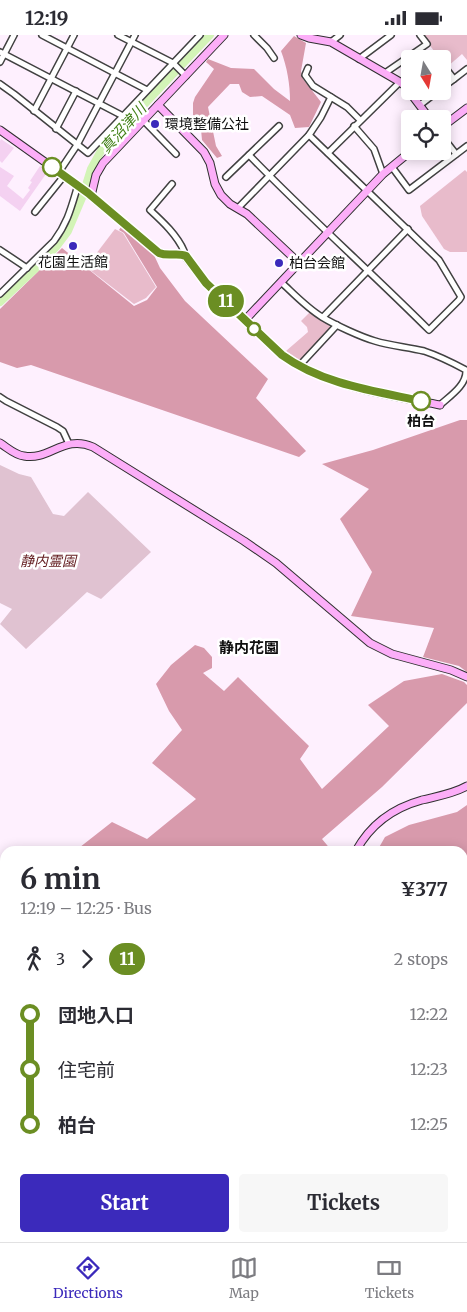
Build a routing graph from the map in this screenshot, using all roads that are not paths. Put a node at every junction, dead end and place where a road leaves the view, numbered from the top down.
1 (14, 35) edge
2 (42, 35) edge
3 (74, 35) edge
4 (118, 35) edge
5 (135, 35) edge
6 (224, 35) edge
7 (254, 35) edge
8 (300, 35) edge
9 (340, 35) edge
10 (391, 35) edge
11 (420, 35) edge
12 (197, 36) edge
13 (131, 42) junction
14 (331, 42) junction
15 (67, 48) junction
16 (2, 53) edge
17 (274, 58) dead end
18 (359, 59) junction
19 (0, 62) edge
20 (174, 65) junction
21 (308, 68) dead end
22 (467, 69) edge
23 (115, 73) junction
24 (385, 73) junction
25 (184, 74) junction
26 (451, 75) edge
27 (51, 79) junction
28 (454, 79) junction
29 (451, 81) edge
30 (400, 82) joint
31 (0, 84) edge
32 (147, 90) junction
33 (76, 91) junction
34 (331, 97) junction
35 (417, 100) edge
36 (426, 100) edge
37 (99, 103) junction
38 (158, 105) junction
39 (420, 105) junction
40 (467, 108) edge
41 (424, 110) edge
42 (34, 111) junction
43 (123, 116) junction
44 (143, 120) junction
45 (360, 120) junction
46 (451, 120) edge
47 (279, 126) dead end
48 (354, 126) junction
49 (56, 129) junction
50 (0, 130) edge
51 (309, 135) junction
52 (77, 145) junction
53 (467, 146) edge
54 (451, 148) edge
55 (176, 153) dead end
56 (328, 153) junction
57 (456, 154) junction
58 (249, 155) junction
59 (401, 159) edge
60 (392, 167) junction
61 (61, 174) junction
62 (383, 174) junction
63 (269, 176) junction
64 (226, 177) dead end
65 (172, 184) dead end
66 (79, 186) junction
67 (367, 190) junction
68 (90, 195) junction
69 (238, 208) junction
70 (35, 212) dead end
71 (408, 229) junction
72 (327, 233) junction
73 (0, 250) edge
74 (182, 254) junction
75 (299, 263) junction
76 (27, 267) junction
77 (368, 270) junction
78 (281, 282) junction
79 (0, 294) edge
80 (322, 317) junction
81 (245, 320) junction
82 (338, 325) junction
83 (298, 366) junction
84 (0, 397) edge
85 (440, 405) joint
86 (0, 443) edge
87 (69, 445) junction
88 (467, 677) edge
89 (467, 786) edge
90 (359, 846) edge

1 - 16 street
2 - 15 street
3 - 15 street
4 - 13 street
5 - 13 street
6 - 25 street
7 - 17 street
8 - 14 street
9 - 14 street
10 - 18 street
11 - 24 street
12 - 20 street
13 - 20 street
13 - 23 street
14 - 18 street
15 - 23 street
15 - 27 street
16 - 19 street
16 - 27 street
18 - 24 street
20 - 25 street
20 - 32 street
21 - 34 street
22 - 28 street
23 - 32 street
23 - 37 street
24 - 30 street
25 - 38 street
26 - 28 street
27 - 33 street
27 - 42 street
28 - 29 street
30 - 45 street
31 - 42 street
32 - 43 street
33 - 37 street
33 - 49 street
34 - 45 street
34 - 51 street
35 - 39 street
36 - 39 street
37 - 43 street
37 - 52 street
38 - 44 street
38 - 69 street
39 - 41 street
40 - 46 street
42 - 49 street
43 - 52 street
44 - 55 street
44 - 68 street
45 - 48 street
47 - 58 street
48 - 56 street
48 - 62 street
49 - 52 street
50 - 61 street
51 - 56 street
51 - 63 street
52 - 61 street
53 - 57 street
54 - 57 street
56 - 67 street
57 - 60 street
58 - 63 street
58 - 64 street
59 - 60 street
60 - 62 street
61 - 66 street
61 - 70 street
62 - 67 street
63 - 69 street
63 - 72 street
65 - 74 street
66 - 68 street
66 - 76 street
67 - 71 street
67 - 72 street
68 - 74 street
69 - 75 street
71 - 77 street
71 - 77 street
72 - 75 street
72 - 77 street
73 - 76 street
74 - 81 street
75 - 78 street
76 - 79 street
77 - 80 street
78 - 80 street
78 - 81 street
80 - 82 street
81 - 83 street
82 - 83 street
82 - 85 street
83 - 85 street
84 - 87 street
86 - 87 street
87 - 88 street
89 - 90 street

